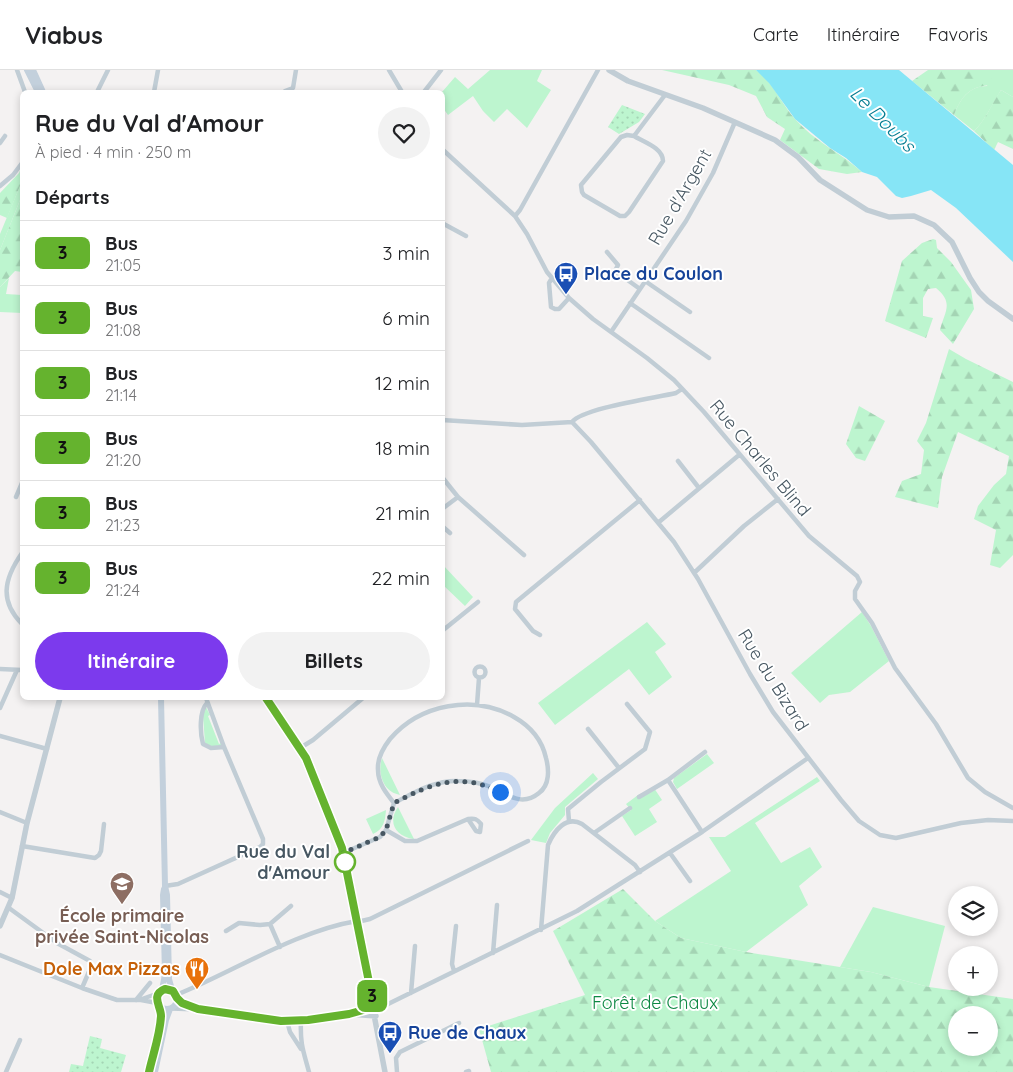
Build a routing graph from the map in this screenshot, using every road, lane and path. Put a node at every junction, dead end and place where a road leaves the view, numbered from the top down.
1 (17, 70) edge
2 (27, 70) edge
3 (33, 70) edge
4 (108, 70) edge
5 (158, 70) edge
6 (296, 70) edge
7 (389, 70) edge
8 (441, 70) edge
9 (598, 70) edge
10 (609, 70) edge
11 (24, 90) edge
12 (37, 90) edge
13 (42, 90) edge
14 (98, 90) edge
15 (154, 90) edge
16 (288, 90) edge
17 (401, 90) edge
18 (426, 90) edge
19 (665, 95) junction
20 (735, 122) junction
21 (5, 136) dead end
22 (634, 136) junction
23 (0, 143) edge
24 (445, 153) edge
25 (20, 166) edge
26 (0, 186) edge
27 (514, 216) junction
28 (445, 225) edge
29 (466, 236) dead end
30 (607, 252) dead end
31 (552, 278) junction
32 (645, 281) junction
33 (640, 289) junction
34 (570, 298) junction
35 (630, 303) junction
36 (690, 312) dead end
37 (1013, 319) edge
38 (611, 332) junction
39 (709, 358) dead end
40 (682, 389) junction
41 (445, 420) edge
42 (572, 422) junction
43 (739, 455) junction
44 (678, 461) dead end
45 (445, 481) edge
46 (20, 488) edge
47 (700, 488) junction
48 (16, 497) dead end
49 (458, 497) junction
50 (778, 499) junction
51 (640, 500) junction
52 (445, 507) edge
53 (659, 522) junction
54 (445, 529) edge
55 (450, 533) dead end
56 (524, 555) dead end
57 (20, 556) edge
58 (694, 573) junction
59 (1, 590) edge
60 (478, 602) dead end
61 (8, 615) dead end
62 (20, 623) edge
63 (445, 629) edge
64 (540, 636) dead end
65 (0, 669) edge
66 (20, 670) edge
67 (479, 678) dead end
68 (59, 700) edge
69 (161, 700) edge
70 (206, 700) edge
71 (267, 700) edge
72 (361, 700) edge
73 (207, 703) junction
74 (627, 704) dead end
75 (476, 705) junction
76 (0, 708) edge
77 (588, 729) dead end
78 (0, 736) edge
79 (224, 747) junction
80 (300, 748) junction
81 (46, 749) junction
82 (705, 752) dead end
83 (808, 758) junction
84 (619, 768) junction
85 (668, 780) junction
86 (639, 797) dead end
87 (394, 803) junction
88 (630, 808) dead end
89 (1013, 808) edge
90 (0, 812) edge
91 (468, 820) dead end
92 (569, 821) junction
93 (1013, 821) edge
94 (27, 823) junction
95 (104, 824) dead end
96 (386, 830) junction
97 (702, 832) junction
98 (594, 833) junction
99 (528, 841) dead end
100 (22, 846) junction
101 (343, 853) junction
102 (670, 853) junction
103 (640, 872) junction
104 (690, 881) dead end
105 (165, 886) junction
106 (0, 892) edge
107 (12, 898) junction
108 (497, 905) dead end
109 (291, 906) dead end
110 (9, 908) junction
111 (357, 921) junction
112 (270, 924) junction
113 (0, 925) edge
114 (456, 926) dead end
115 (226, 930) dead end
116 (540, 930) junction
117 (414, 946) dead end
118 (280, 947) junction
119 (493, 953) junction
120 (0, 955) edge
121 (454, 972) junction
122 (150, 983) dead end
123 (82, 988) junction
124 (161, 992) junction
125 (411, 993) junction
126 (175, 995) junction
127 (138, 1000) junction
128 (159, 1005) junction
129 (374, 1007) junction
130 (171, 1008) junction
131 (198, 1009) junction
132 (349, 1014) junction
133 (376, 1016) junction
134 (287, 1021) junction
135 (301, 1021) junction
136 (459, 1023) dead end
137 (20, 1040) dead end
138 (303, 1052) junction
139 (6, 1072) edge
140 (149, 1072) edge
141 (155, 1072) edge
142 (309, 1072) edge
143 (386, 1072) edge
144 (397, 1072) edge

1 - 11 street
2 - 12 main road
3 - 13 main road
4 - 14 street
5 - 15 street
6 - 16 street
7 - 17 street
8 - 18 street
9 - 27 street
10 - 19 street
19 - 20 street
19 - 22 street
20 - 32 street, Rue d'Argent
20 - 37 street
21 - 23 street
22 - 22 street
24 - 27 street, Rue Charles Blind
25 - 26 street
27 - 31 street, Rue Charles Blind
28 - 29 street
30 - 33 street
31 - 34 street, Rue Charles Blind
31 - 34 street
32 - 33 street, Rue d'Argent
32 - 36 street
33 - 35 street, Rue d'Argent
34 - 38 street, Rue Charles Blind
35 - 38 street, Rue d'Argent
35 - 39 street
38 - 40 street, Rue Charles Blind
40 - 42 street
40 - 43 street, Rue Charles Blind
41 - 42 street
42 - 51 street, Rue du Bizard
43 - 47 street
43 - 50 street, Rue Charles Blind
44 - 47 street
45 - 49 street
46 - 48 street
47 - 53 street
49 - 52 street
49 - 56 street
50 - 58 street
50 - 89 street, Rue Charles Blind
51 - 53 street, Rue du Bizard
51 - 64 street
53 - 58 street, Rue du Bizard
54 - 55 street
57 - 59 street
58 - 83 street, Rue du Bizard
60 - 63 street
61 - 62 street
65 - 66 street
66 - 76 street
67 - 75 street
68 - 81 street
69 - 105 main road
70 - 73 street
71 - 80 street
72 - 80 street
73 - 79 street
73 - 79 street
74 - 84 street
75 - 87 street
75 - 87 street
77 - 84 street
78 - 81 street
79 - 105 street
80 - 101 street
81 - 94 street
82 - 85 street
83 - 93 street, Rue du Bizard
83 - 97 street
84 - 92 street
85 - 86 street
85 - 97 street
87 - 96 street
88 - 98 street
90 - 94 street
91 - 96 street
92 - 98 street
92 - 116 street
94 - 100 street
95 - 100 street
96 - 101 street
97 - 102 street
98 - 103 street
99 - 111 street
100 - 107 street
101 - 111 street
102 - 103 street
102 - 104 street
103 - 116 street
105 - 124 main road
105 - 126 main road
106 - 107 street
107 - 110 street
108 - 119 street
109 - 112 street
110 - 113 street
110 - 123 street
111 - 118 street
111 - 129 street
112 - 115 street
112 - 118 street
114 - 121 street
116 - 119 street
117 - 125 street
118 - 126 street
119 - 121 street
120 - 123 street
121 - 125 street
122 - 127 street
123 - 127 street
124 - 126 main road
124 - 127 street
124 - 128 main road
125 - 129 street
126 - 130 main road
126 - 131 street
127 - 128 street
128 - 130 main road
128 - 140 main road
129 - 132 street
129 - 133 street
130 - 131 street
130 - 141 main road
131 - 134 street
132 - 133 street
132 - 135 street
133 - 143 street
134 - 135 street
134 - 138 street
135 - 138 street
136 - 144 street
137 - 139 street
138 - 142 street

